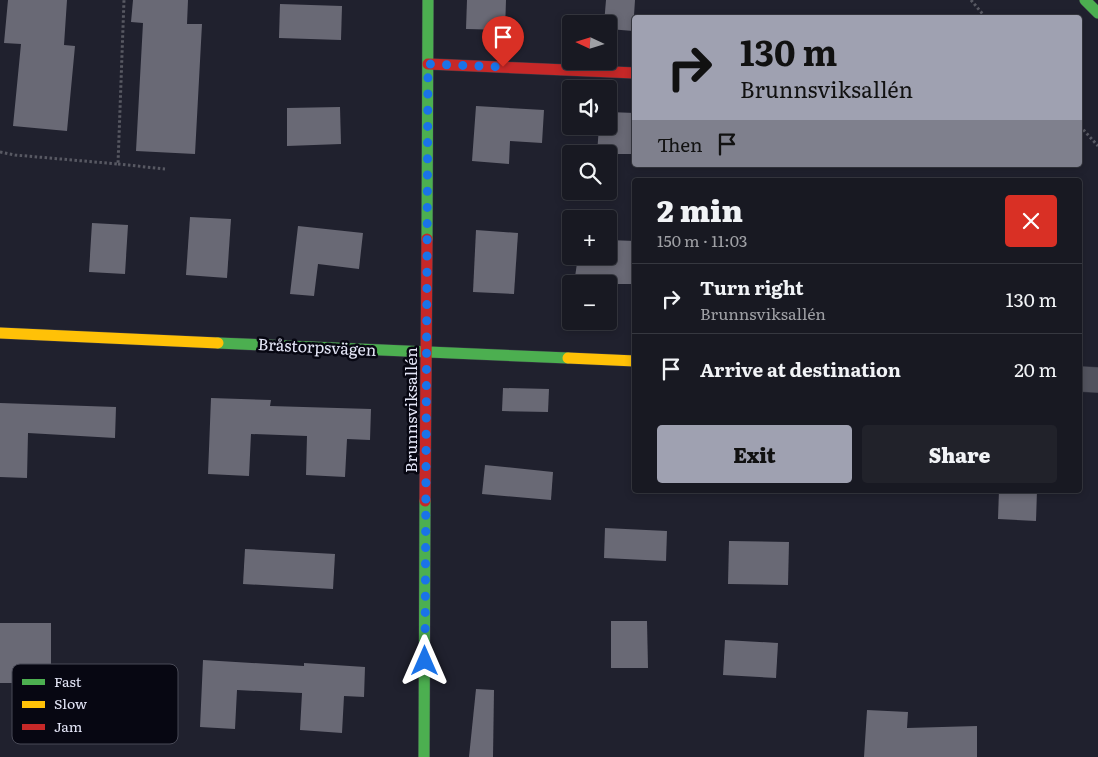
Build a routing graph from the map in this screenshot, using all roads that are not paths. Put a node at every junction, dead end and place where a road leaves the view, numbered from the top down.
1 (428, 0) edge
2 (1085, 0) edge
3 (1098, 14) edge
4 (428, 64) junction
5 (632, 73) edge
6 (0, 333) edge
7 (427, 352) junction
8 (632, 361) edge
9 (1082, 380) edge
10 (1098, 380) edge
11 (424, 757) edge

1 - 4 street, Brunnsviksallén
2 - 3 street
4 - 5 street
4 - 7 street, Brunnsviksallén
6 - 7 street, Bråstorpsvägen
7 - 8 street, Bråstorpsvägen
7 - 11 street, Brunnsviksallén
9 - 10 street

